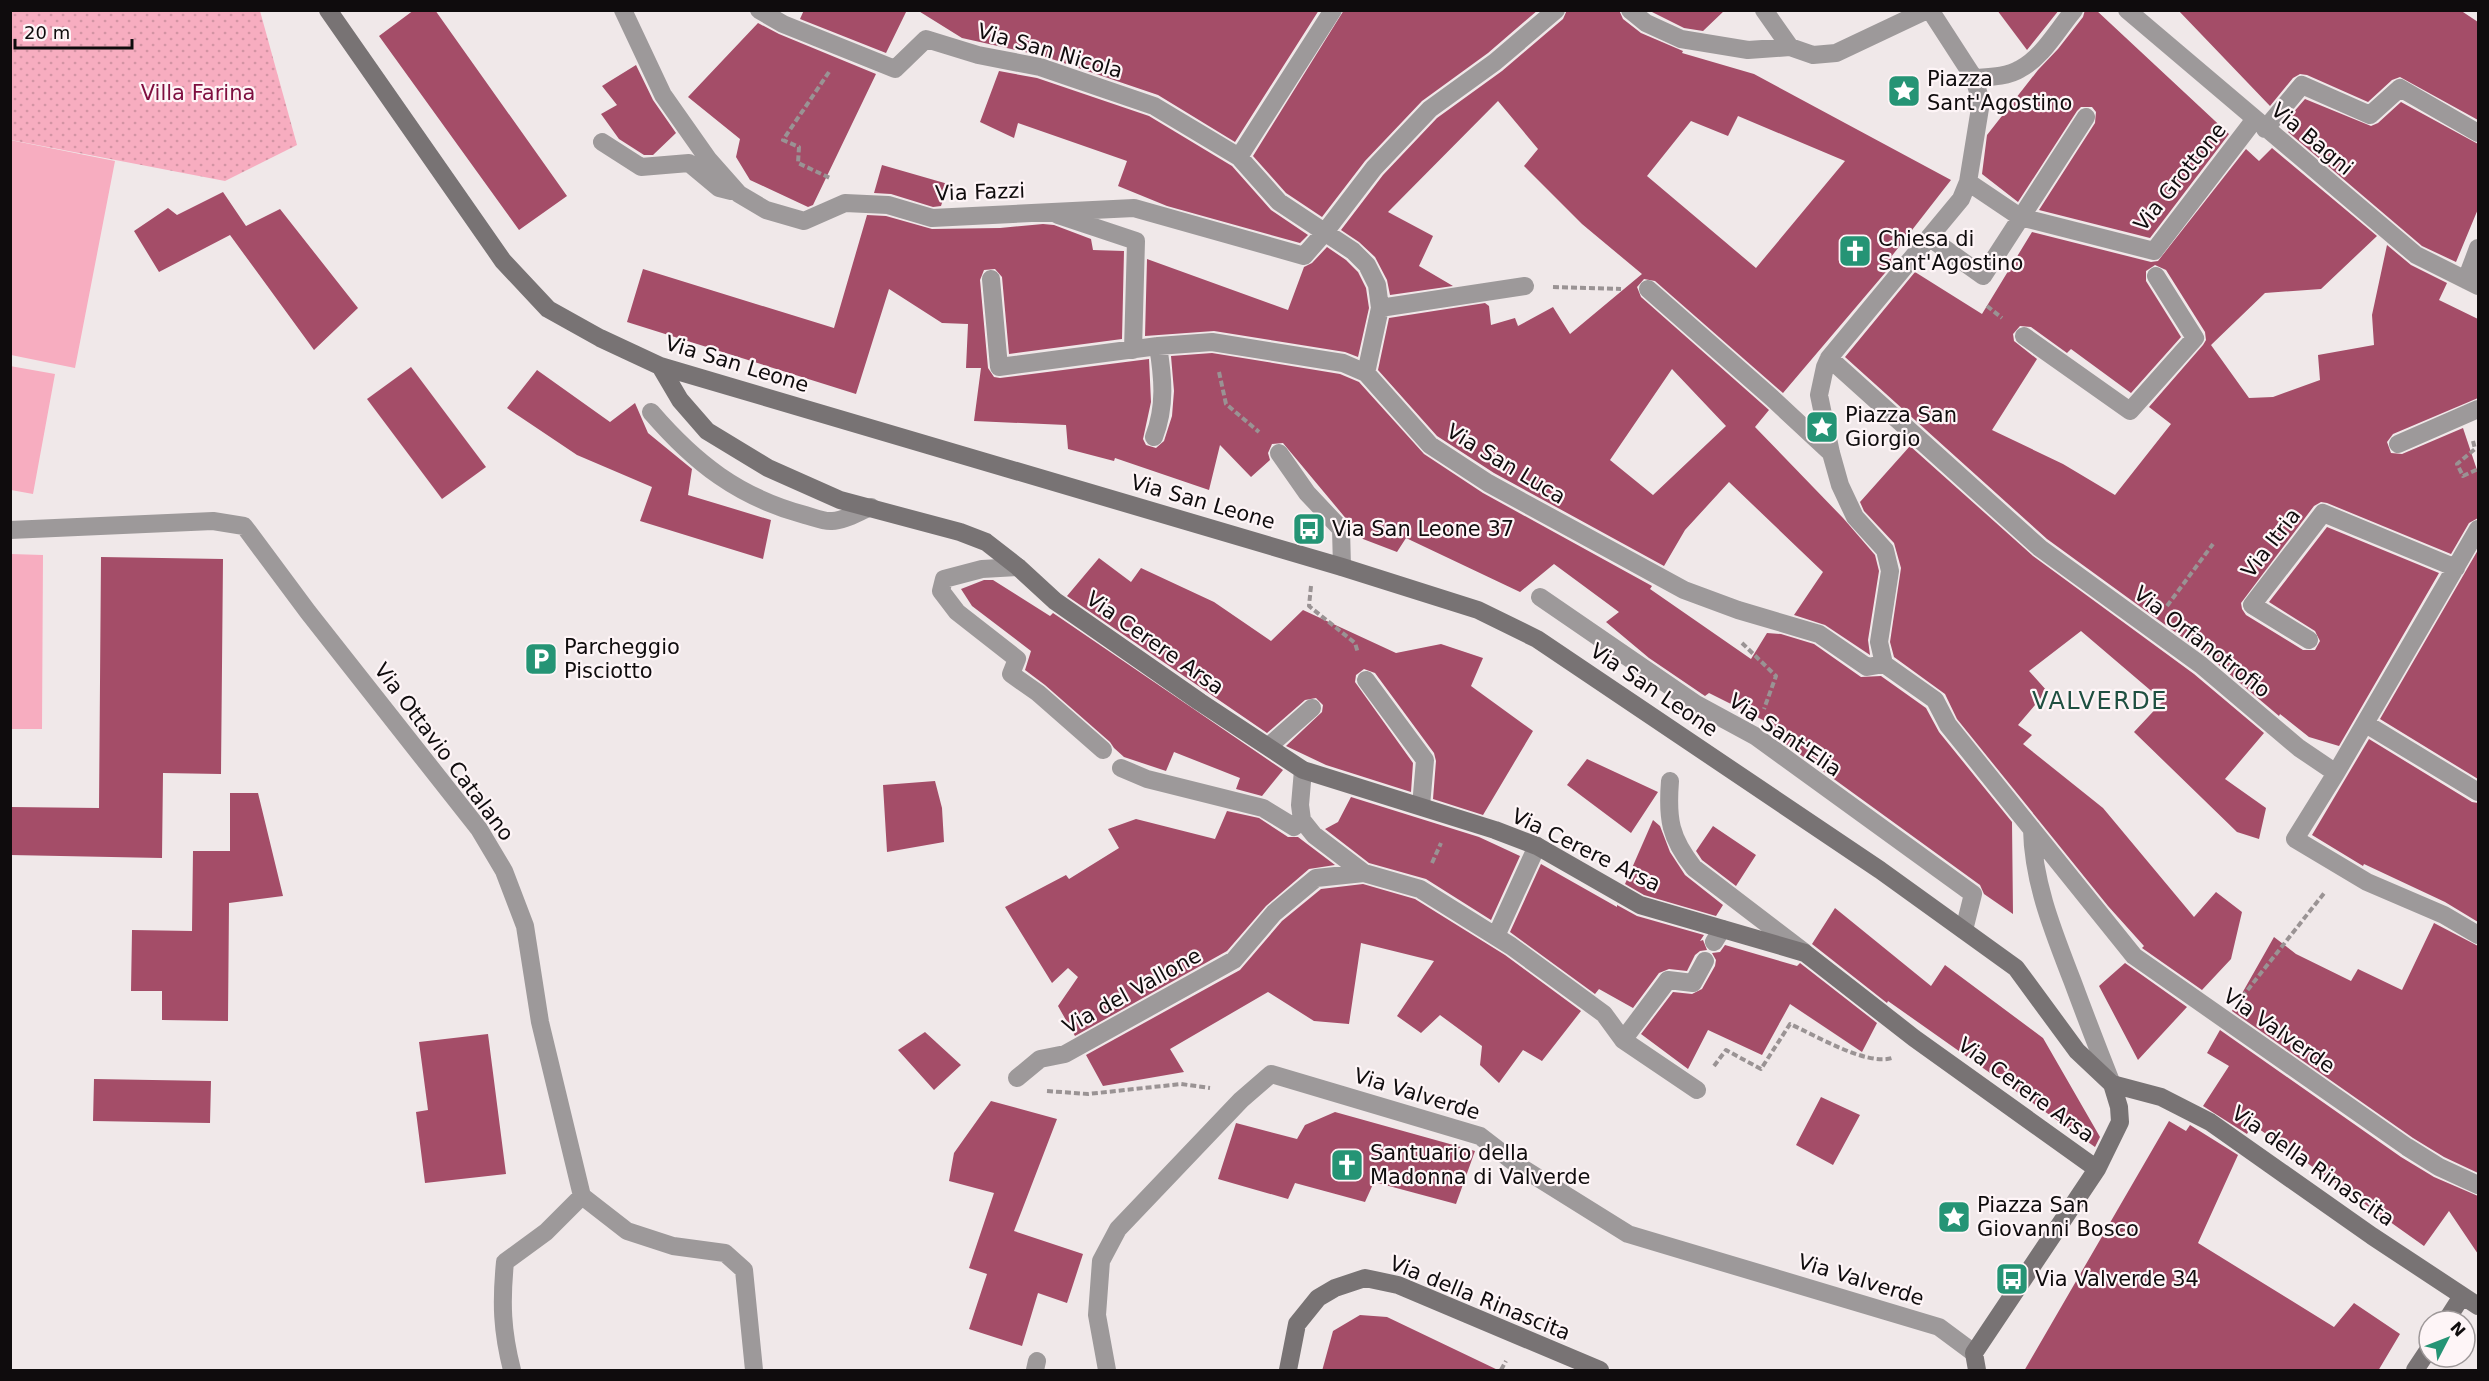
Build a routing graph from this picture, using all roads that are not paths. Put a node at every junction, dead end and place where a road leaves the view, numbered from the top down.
1 (328, 10) edge
2 (623, 10) edge
3 (759, 10) edge
4 (1333, 10) edge
5 (1556, 10) edge
6 (1630, 10) edge
7 (1764, 10) edge
8 (1928, 10) edge
9 (2074, 10) edge
10 (2127, 10) edge
11 (788, 17) edge
12 (1790, 47) junction
13 (1974, 78) junction
14 (2086, 117) dead end
15 (2260, 124) junction
16 (2478, 133) edge
17 (602, 142) dead end
18 (1239, 157) junction
19 (1968, 182) junction
20 (739, 194) junction
21 (1048, 212) junction
22 (2020, 217) junction
23 (1325, 232) junction
24 (1930, 238) junction
25 (2478, 248) edge
26 (2156, 276) dead end
27 (991, 279) dead end
28 (2472, 283) edge
29 (1525, 286) road end
30 (1648, 290) road end
31 (1380, 308) junction
32 (2024, 336) road end
33 (1158, 346) junction
34 (1133, 350) junction
35 (1827, 363) junction
36 (660, 366) junction
37 (1366, 373) junction
38 (651, 412) dead end
39 (2472, 412) edge
40 (1154, 437) dead end
41 (2398, 444) dead end
42 (1279, 453) road end
43 (1831, 453) junction
44 (871, 507) junction
45 (2478, 528) edge
46 (10, 530) edge
47 (1018, 567) junction
48 (1342, 567) junction
49 (2456, 568) junction
50 (1540, 597) dead end
51 (2309, 640) dead end
52 (1884, 664) junction
53 (1366, 680) road end
54 (1311, 708) dead end
55 (2366, 724) junction
56 (1269, 746) junction
57 (1103, 750) dead end
58 (1120, 768) dead end
59 (1303, 770) junction
60 (2336, 773) junction
61 (1670, 781) dead end
62 (2478, 792) edge
63 (1421, 806) junction
64 (1302, 819) junction
65 (2032, 830) junction
66 (1537, 846) junction
67 (1364, 873) junction
68 (1964, 930) junction
69 (2478, 934) edge
70 (1496, 936) junction
71 (1805, 953) junction
72 (1705, 961) dead end
73 (1623, 1040) junction
74 (1017, 1078) road end
75 (2112, 1084) junction
76 (1697, 1090) road end
77 (2097, 1169) junction
78 (2478, 1185) edge
79 (582, 1196) junction
80 (2462, 1296) junction
81 (2478, 1306) edge
82 (2454, 1309) edge
83 (1975, 1362) edge
84 (512, 1371) edge
85 (754, 1371) edge
86 (1107, 1371) edge
87 (1288, 1371) edge
88 (1600, 1371) edge

1 - 36 street, Via San Leone
2 - 20 street, Via Fazzi
3 - 11 street, Via San Nicola
4 - 18 street
5 - 23 street
6 - 12 street
7 - 12 street
8 - 12 street
8 - 13 street
9 - 13 street
10 - 15 street, Via Bagni
11 - 18 street, Via San Nicola
13 - 19 street
14 - 22 street
15 - 16 street, Via Grottone
15 - 22 street, Via Grottone
15 - 28 street, Via Bagni
17 - 20 street
18 - 23 street, Via San Nicola
19 - 22 street, Via Grottone
19 - 24 street
20 - 21 street, Via Fazzi
21 - 23 street, Via Fazzi
21 - 34 street
22 - 24 street
23 - 31 street, Via San Nicola
24 - 35 street
25 - 28 street
26 - 32 street
27 - 34 street, Via San Luca
29 - 31 street
30 - 43 street
31 - 37 street, Via San Nicola
33 - 34 street, Via San Luca
33 - 37 street, Via San Luca
33 - 40 street
35 - 43 street
35 - 60 street, Via Orfanotrofio
36 - 44 street, Via Cerere Arsa
36 - 48 street, Via San Leone
37 - 52 street, Via San Luca
38 - 44 street
39 - 41 street
42 - 48 street
43 - 52 street
44 - 47 street, Via Cerere Arsa
45 - 49 street
46 - 79 street, Via Ottavio Catalano
47 - 56 street, Via Cerere Arsa
47 - 57 street
48 - 68 street, Via San Leone
49 - 51 street, Via Itria
49 - 55 street
50 - 68 street, Via Sant'Elia
52 - 65 street, Via Valverde
53 - 63 street
54 - 56 street
55 - 60 street
55 - 62 street
56 - 59 street, Via Cerere Arsa
58 - 64 street
59 - 63 street, Via Cerere Arsa
59 - 64 street
60 - 69 street
61 - 71 street
63 - 66 street, Via Cerere Arsa
64 - 67 street, Via del Vallone
65 - 75 street, Via Valverde
65 - 78 street, Via Valverde
66 - 70 street
66 - 71 street, Via Cerere Arsa
67 - 70 street, Via del Vallone
67 - 74 street, Via del Vallone
68 - 75 street, Via San Leone
70 - 73 street, Via del Vallone
71 - 77 street, Via Cerere Arsa
72 - 73 street
73 - 76 street, Via del Vallone
75 - 77 street, Via Valverde
75 - 80 street, Via della Rinascita
77 - 83 street, Via Valverde
79 - 84 street
79 - 85 street
80 - 81 street, Via della Rinascita
80 - 82 street
83 - 86 street, Via Valverde
87 - 88 street, Via della Rinascita

